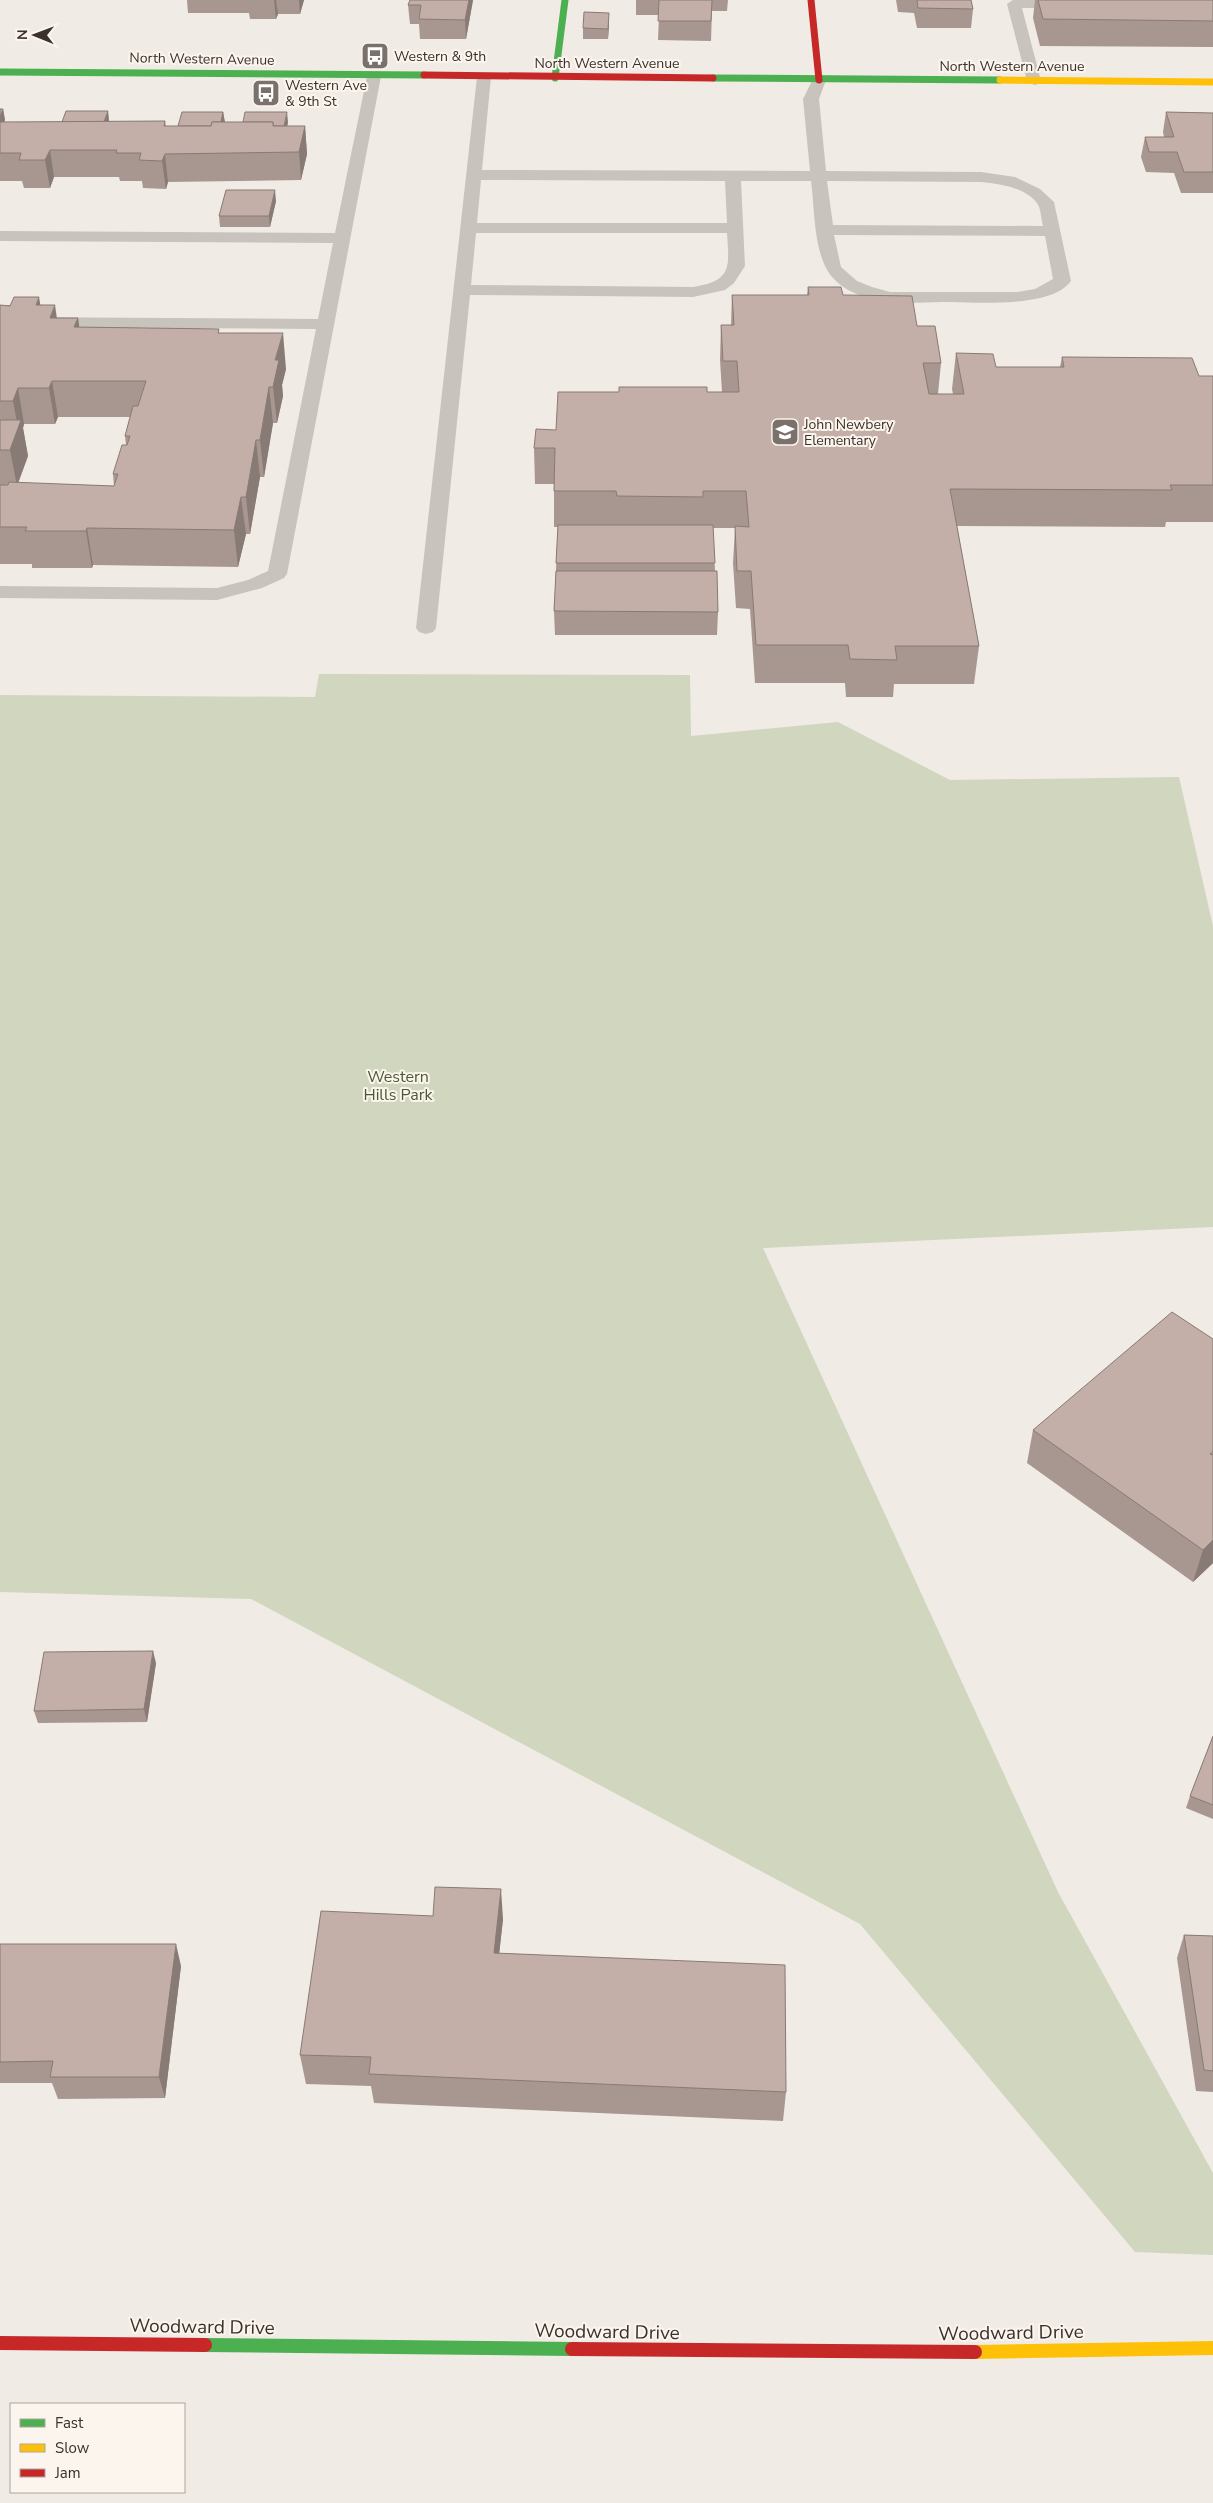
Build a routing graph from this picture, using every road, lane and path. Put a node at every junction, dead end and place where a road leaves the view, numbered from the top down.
1 (565, 0) edge
2 (811, 0) edge
3 (1083, 4) edge
4 (0, 72) edge
5 (374, 76) junction
6 (484, 77) junction
7 (555, 78) junction
8 (819, 80) junction
9 (1034, 81) junction
10 (1213, 82) edge
11 (474, 175) junction
12 (733, 176) junction
13 (818, 176) junction
14 (468, 228) junction
15 (736, 228) junction
16 (826, 230) junction
17 (1052, 231) junction
18 (0, 236) edge
19 (342, 238) junction
20 (462, 290) junction
21 (0, 322) edge
22 (326, 324) junction
23 (0, 592) edge
24 (426, 628) dead end
25 (0, 2343) edge
26 (1213, 2348) edge

1 - 7 main road
2 - 8 main road
3 - 9 lane
4 - 5 main road, North Western Avenue
5 - 6 main road, North Western Avenue
5 - 19 lane
6 - 7 main road, North Western Avenue
6 - 11 lane
7 - 8 main road, North Western Avenue
8 - 9 main road, North Western Avenue
8 - 13 lane
9 - 10 main road, North Western Avenue
11 - 12 lane
11 - 14 lane
12 - 13 lane
12 - 15 lane
13 - 16 lane
13 - 17 lane
14 - 15 lane
14 - 20 lane
15 - 20 lane
16 - 17 lane
16 - 17 lane
18 - 19 lane
19 - 22 lane
20 - 24 lane
21 - 22 lane
22 - 23 lane
25 - 26 main road, Woodward Drive

